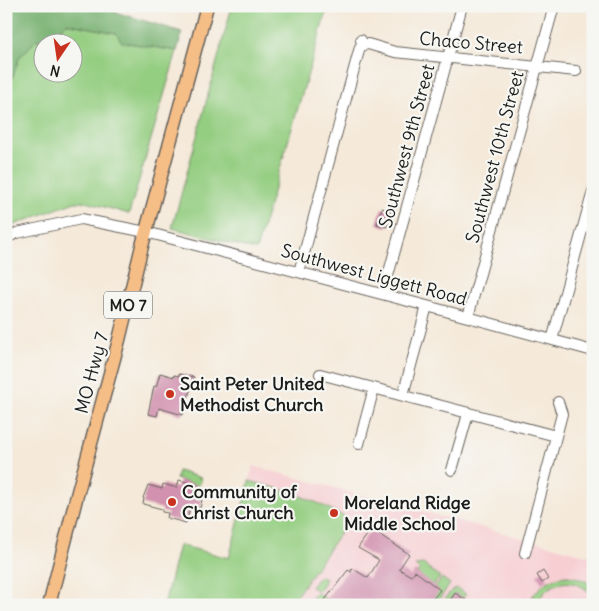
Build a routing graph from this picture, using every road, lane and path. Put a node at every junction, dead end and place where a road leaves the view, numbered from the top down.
1 (207, 6) edge
2 (462, 6) edge
3 (554, 6) edge
4 (448, 58) junction
5 (537, 66) junction
6 (576, 71) dead end
7 (593, 191) edge
8 (146, 232) junction
9 (6, 238) edge
10 (299, 272) junction
11 (383, 294) junction
12 (427, 306) junction
13 (468, 317) junction
14 (552, 340) junction
15 (593, 351) edge
16 (320, 374) dead end
17 (374, 388) junction
18 (403, 395) junction
19 (558, 402) dead end
20 (468, 414) junction
21 (556, 436) junction
22 (359, 444) dead end
23 (452, 470) dead end
24 (525, 553) dead end
25 (49, 605) edge

1 - 8 main road, MO Hwy 7 / MO 7
2 - 4 street, Southwest 9th Street
3 - 5 street, Southwest 10th Street
4 - 5 street, Chaco Street
4 - 10 street, Chaco Street
4 - 11 street, Southwest 9th Street
5 - 6 street, Chaco Street
5 - 13 street, Southwest 10th Street
7 - 14 street
8 - 9 street, Southwest Liggett Road
8 - 10 street, Southwest Liggett Road
8 - 25 main road, MO Hwy 7 / MO 7
10 - 11 street, Southwest Liggett Road
11 - 12 street, Southwest Liggett Road
12 - 13 street, Southwest Liggett Road
12 - 18 street
13 - 14 street, Southwest Liggett Road
14 - 15 street, Southwest Liggett Road
16 - 17 street
17 - 18 street
17 - 22 street
18 - 20 street
19 - 21 street
20 - 21 street
20 - 23 street
21 - 24 street

